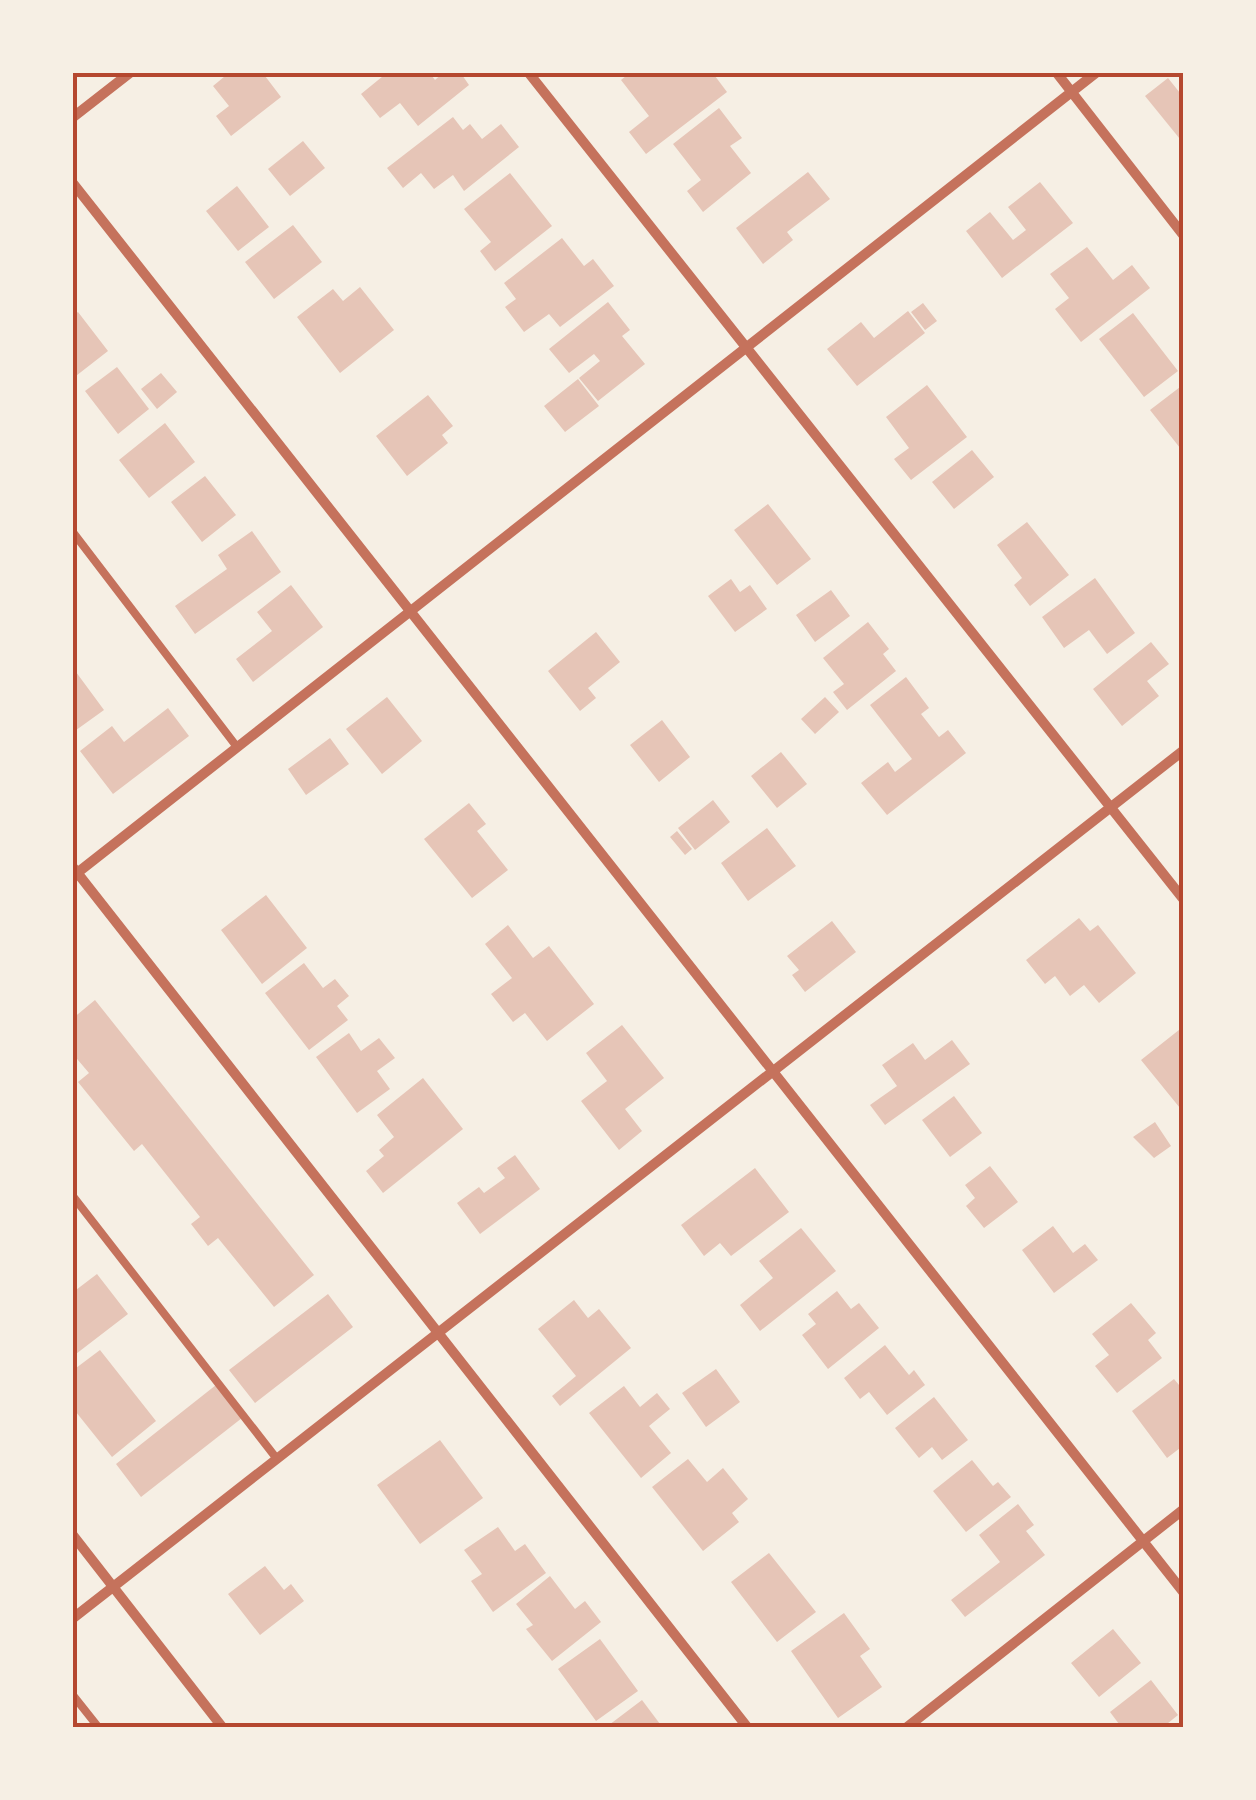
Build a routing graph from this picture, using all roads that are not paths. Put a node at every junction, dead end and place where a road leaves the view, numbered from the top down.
1 (131, 72) edge
2 (528, 72) edge
3 (1056, 72) edge
4 (1096, 72) edge
5 (1072, 92) junction
6 (72, 118) edge
7 (72, 182) edge
8 (1184, 236) edge
9 (746, 348) junction
10 (72, 531) edge
11 (411, 610) junction
12 (237, 747) junction
13 (1184, 750) edge
14 (1111, 807) junction
15 (74, 872) edge
16 (1184, 900) edge
17 (772, 1072) junction
18 (72, 1195) edge
19 (438, 1332) junction
20 (278, 1458) junction
21 (1184, 1509) edge
22 (72, 1534) edge
23 (1143, 1541) junction
24 (114, 1587) junction
25 (1184, 1593) edge
26 (72, 1619) edge
27 (72, 1694) edge
28 (99, 1728) edge
29 (223, 1728) edge
30 (748, 1728) edge
31 (906, 1728) edge

1 - 6 street
2 - 9 street
3 - 5 street
4 - 5 street
5 - 8 street
5 - 9 street
7 - 11 street
9 - 11 street
9 - 14 street
10 - 12 lane
11 - 12 street
11 - 17 street
12 - 15 street
13 - 14 street
14 - 16 street
14 - 17 street
15 - 19 street
17 - 19 street
17 - 23 street
18 - 20 lane
19 - 20 street
19 - 30 street
20 - 24 street
21 - 23 street
22 - 24 street
23 - 25 street
23 - 31 street
24 - 26 street
24 - 29 street
27 - 28 lane

